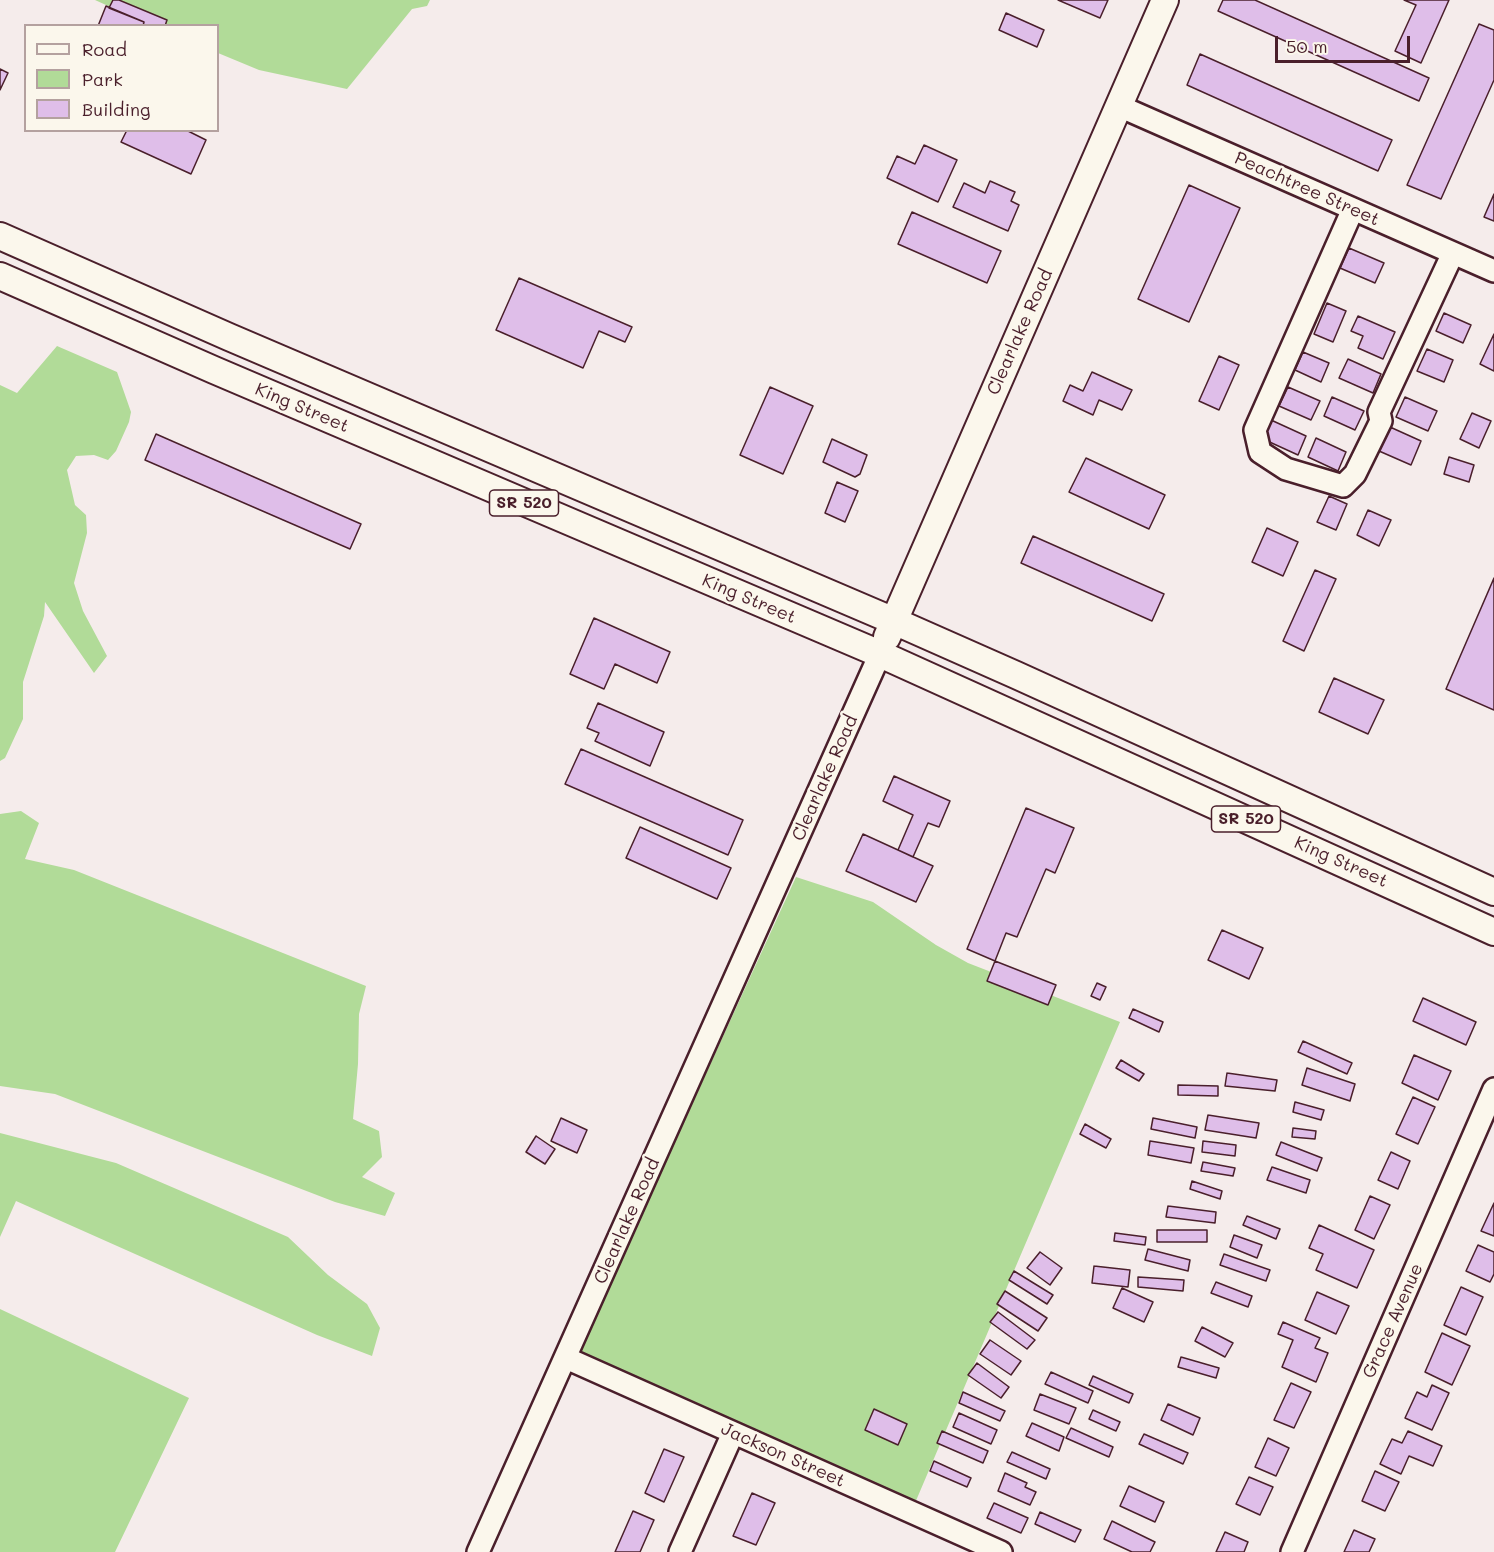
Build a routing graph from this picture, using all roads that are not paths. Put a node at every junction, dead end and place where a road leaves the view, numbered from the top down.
1 (1165, 0) edge
2 (1119, 106) junction
3 (1353, 209) junction
4 (0, 236) edge
5 (1453, 253) junction
6 (0, 260) edge
7 (1494, 272) edge
8 (0, 276) edge
9 (229, 337) junction
10 (428, 422) junction
11 (415, 455) junction
12 (894, 621) junction
13 (880, 654) junction
14 (1494, 892) edge
15 (1494, 932) edge
16 (1494, 1089) edge
17 (566, 1358) junction
18 (733, 1433) junction
19 (961, 1544) edge
20 (478, 1552) edge
21 (680, 1552) edge
22 (1001, 1552) edge
23 (1292, 1552) edge

1 - 2 main road, Clearlake Road
2 - 3 street, Peachtree Street
2 - 12 main road, Clearlake Road
3 - 5 street, Peachtree Street
3 - 5 street
4 - 9 main road, King Street / SR 520
5 - 7 street, Peachtree Street
6 - 9 main road
8 - 11 main road, King Street / SR 520
9 - 10 main road, King Street / SR 520
10 - 11 main road
10 - 12 main road, King Street / SR 520
11 - 13 main road, King Street / SR 520
12 - 13 main road, Clearlake Road
12 - 14 main road, King Street / SR 520
13 - 15 main road, King Street / SR 520
13 - 17 street, Clearlake Road
16 - 23 street, Grace Avenue
17 - 18 street, Jackson Street
17 - 20 street, Clearlake Road
18 - 19 street, Jackson Street
18 - 21 street
19 - 22 street, Jackson Street

